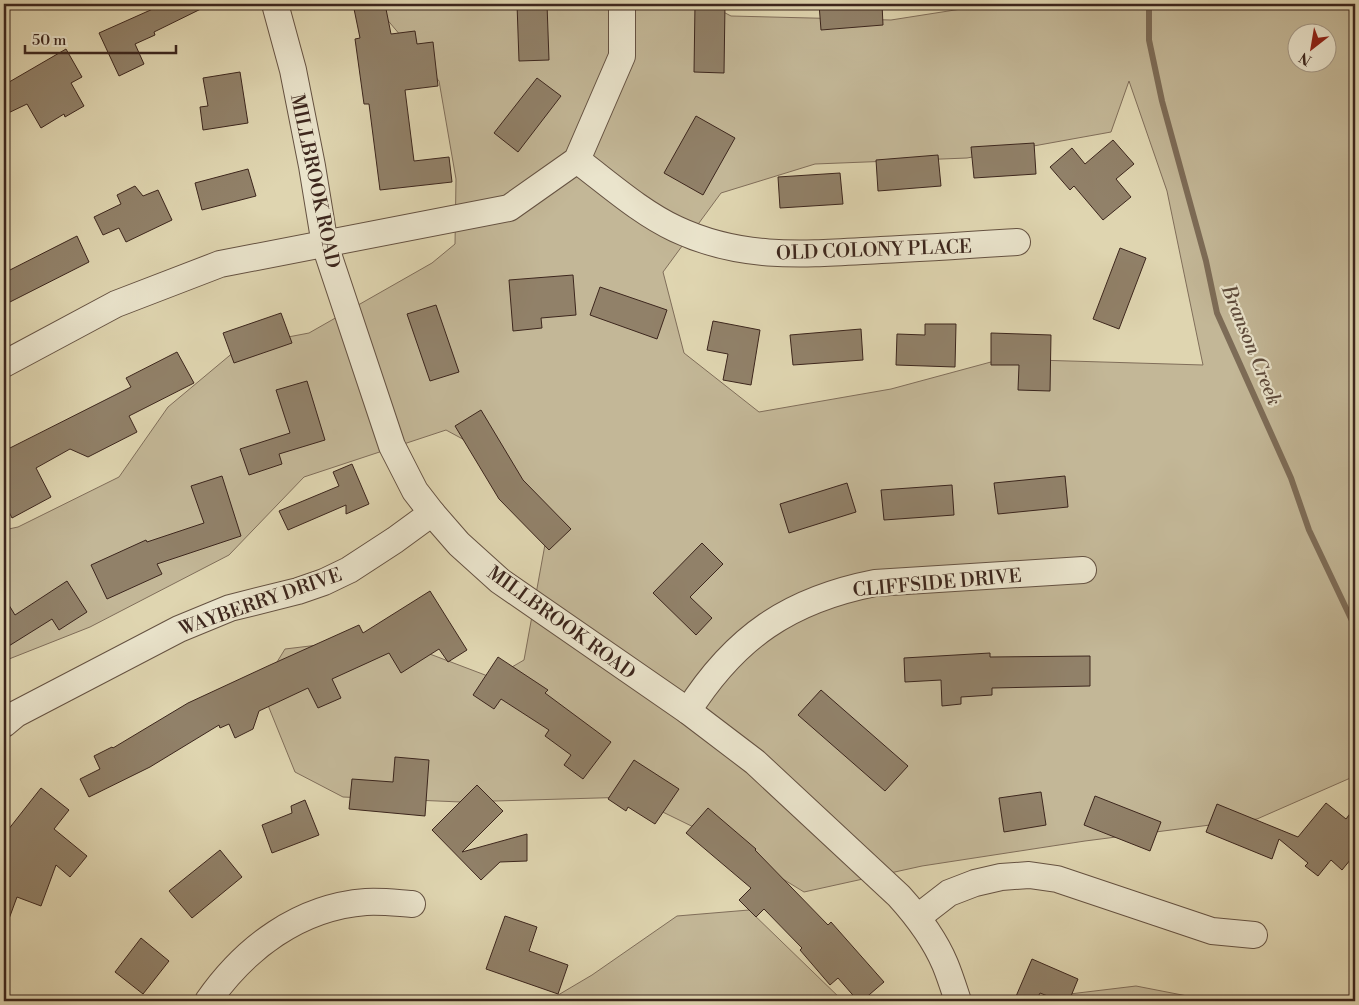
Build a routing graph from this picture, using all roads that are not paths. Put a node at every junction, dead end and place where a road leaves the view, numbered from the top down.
1 (275, 4) edge
2 (622, 4) edge
3 (577, 160) junction
4 (1017, 242) dead end
5 (325, 245) junction
6 (4, 364) edge
7 (432, 513) junction
8 (1083, 570) dead end
9 (688, 711) junction
10 (4, 724) edge
11 (412, 904) dead end
12 (919, 918) junction
13 (1254, 935) dead end
14 (208, 1001) edge
15 (958, 1001) edge

1 - 5 street, MILLBROOK ROAD
2 - 3 street
3 - 4 street, OLD COLONY PLACE
3 - 5 street
5 - 6 street
5 - 7 street, MILLBROOK ROAD
7 - 9 street, MILLBROOK ROAD
7 - 10 street, WAYBERRY DRIVE
8 - 9 street, CLIFFSIDE DRIVE
9 - 12 street, MILLBROOK ROAD
11 - 14 street
12 - 13 street
12 - 15 street, MILLBROOK ROAD

